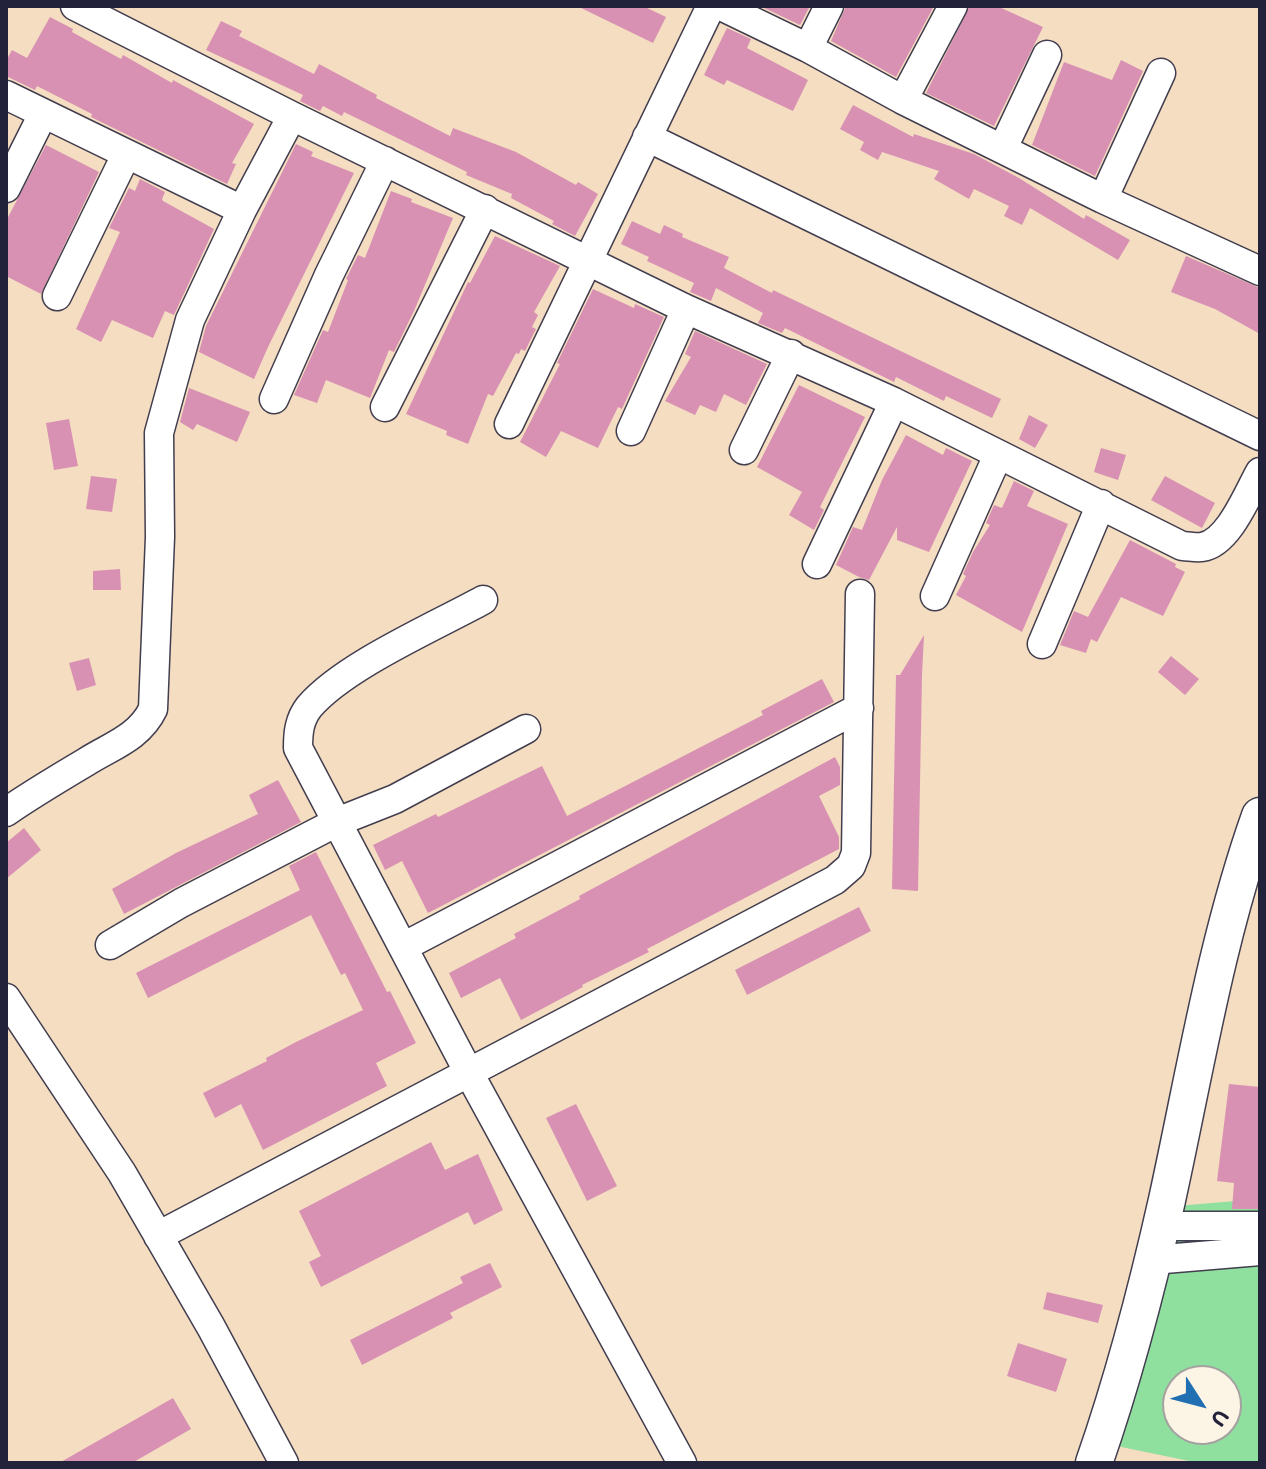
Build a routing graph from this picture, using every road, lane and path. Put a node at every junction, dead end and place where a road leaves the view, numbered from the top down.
1 (75, 6) edge
2 (711, 6) edge
3 (721, 6) edge
4 (829, 6) edge
5 (953, 6) edge
6 (808, 48) junction
7 (1047, 55) dead end
8 (1161, 73) dead end
9 (6, 95) edge
10 (903, 100) junction
11 (43, 114) junction
12 (292, 116) junction
13 (647, 137) junction
14 (1003, 148) junction
15 (126, 155) junction
16 (385, 161) junction
17 (6, 188) edge
18 (1103, 199) junction
19 (485, 209) junction
20 (242, 210) junction
21 (589, 260) junction
22 (1260, 271) edge
23 (57, 296) dead end
24 (686, 309) junction
25 (791, 354) junction
26 (274, 399) dead end
27 (894, 402) junction
28 (385, 407) dead end
29 (509, 424) dead end
30 (631, 431) dead end
31 (1260, 436) edge
32 (744, 450) dead end
33 (998, 455) junction
34 (1260, 472) edge
35 (1101, 504) junction
36 (817, 564) dead end
37 (860, 594) dead end
38 (935, 596) dead end
39 (483, 600) dead end
40 (1042, 644) dead end
41 (859, 708) junction
42 (526, 729) dead end
43 (6, 812) edge
44 (1260, 816) edge
45 (337, 822) junction
46 (110, 945) dead end
47 (403, 947) junction
48 (6, 998) edge
49 (469, 1073) junction
50 (1260, 1226) edge
51 (158, 1236) junction
52 (1156, 1243) junction
53 (1260, 1251) edge
54 (284, 1463) edge
55 (682, 1463) edge
56 (1094, 1463) edge

1 - 12 street
2 - 13 street
3 - 6 street
4 - 6 street
5 - 10 street
6 - 10 street
7 - 14 street
8 - 18 street
9 - 11 street
10 - 14 street
11 - 15 street
11 - 17 street
12 - 16 street
12 - 20 street
13 - 21 street
13 - 31 street
14 - 18 street
15 - 20 street
15 - 23 street
16 - 19 street
16 - 26 street
18 - 22 street
19 - 21 street
19 - 28 street
20 - 43 street
21 - 24 street
21 - 29 street
24 - 25 street
24 - 30 street
25 - 27 street
25 - 32 street
27 - 33 street
27 - 36 street
33 - 35 street
33 - 38 street
34 - 35 street
35 - 40 street
37 - 41 street
39 - 45 street
41 - 47 street
41 - 49 street
42 - 45 street
44 - 52 main road
45 - 46 street
45 - 47 street
47 - 49 street
48 - 51 street
49 - 51 street
49 - 55 street
50 - 52 street
51 - 54 street
52 - 53 street
52 - 56 main road

